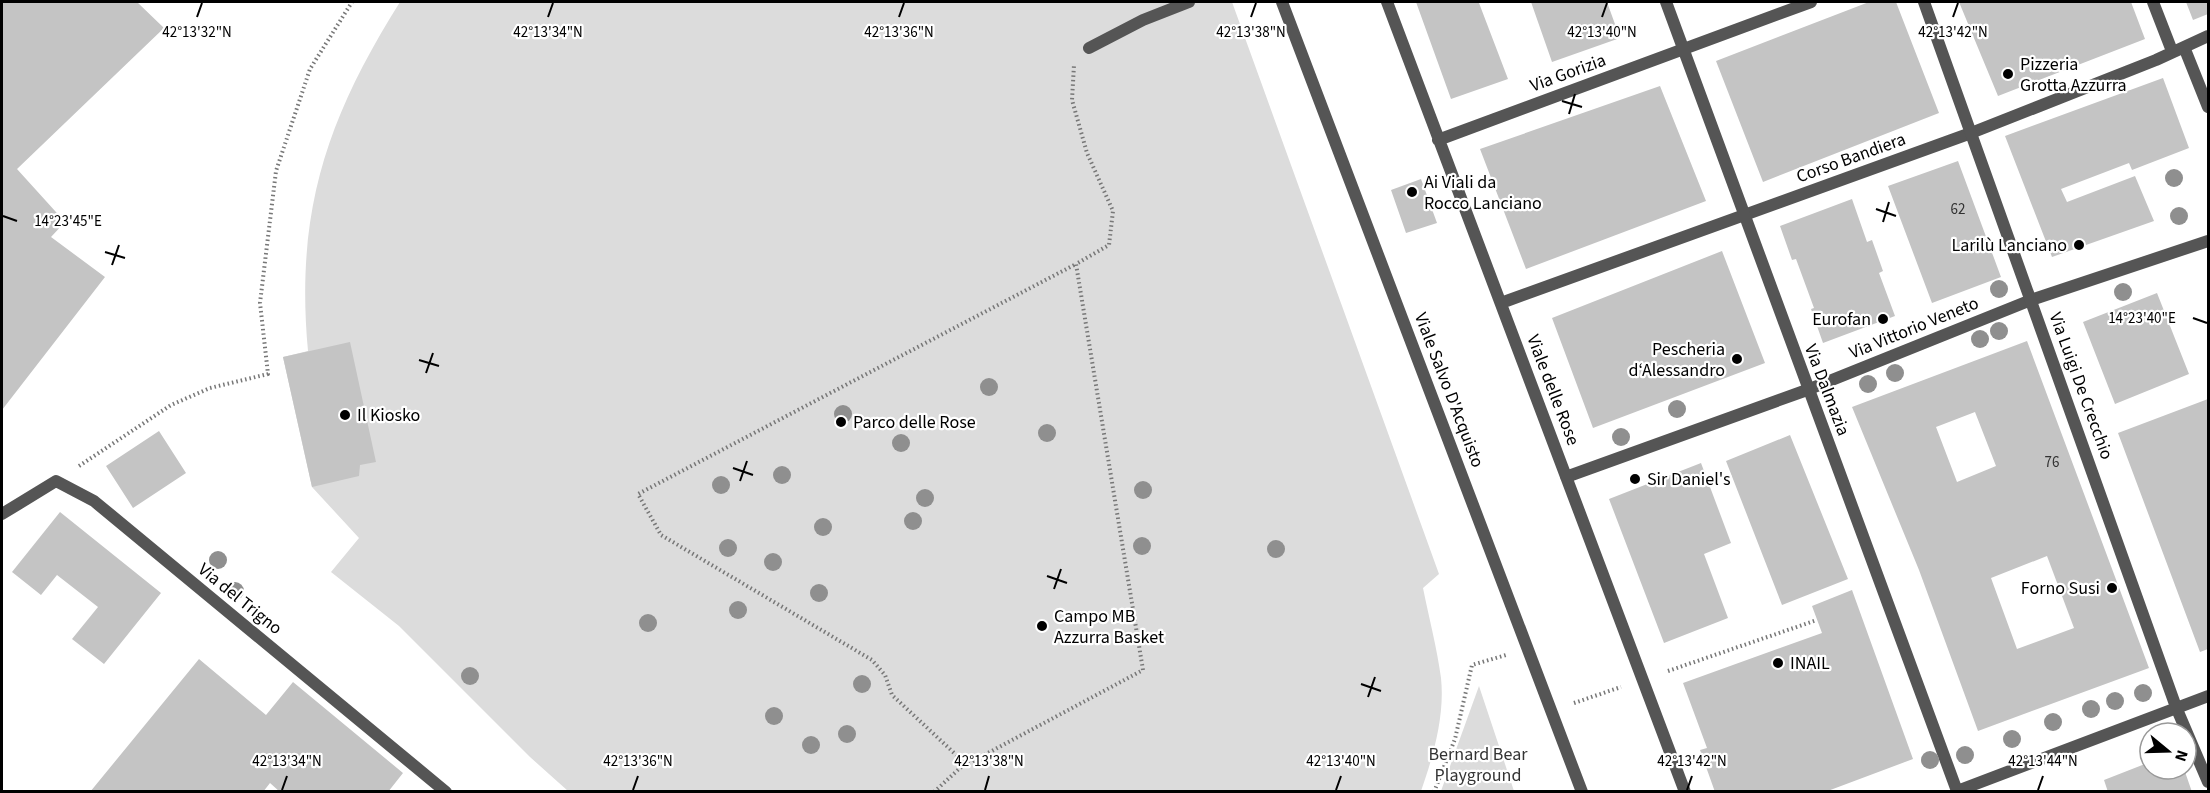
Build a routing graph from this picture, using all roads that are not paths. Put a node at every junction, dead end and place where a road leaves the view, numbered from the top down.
1 (1189, 2) edge
2 (1282, 2) edge
3 (1388, 2) edge
4 (1666, 2) edge
5 (1811, 2) edge
6 (1924, 2) edge
7 (2153, 2) edge
8 (2208, 36) edge
9 (1089, 48) road end
10 (1684, 49) junction
11 (2178, 49) junction
12 (2208, 107) edge
13 (1971, 133) junction
14 (1438, 140) junction
15 (1744, 216) junction
16 (2208, 241) edge
17 (2031, 300) junction
18 (1501, 303) junction
19 (1807, 390) junction
20 (1566, 477) junction
21 (2, 514) edge
22 (2208, 696) edge
23 (2176, 707) junction
24 (2208, 782) edge
25 (1955, 791) edge
26 (446, 792) edge
27 (1582, 792) edge
28 (1685, 792) edge

1 - 9 street
2 - 27 street, Viale Salvo D'Acquisto
3 - 14 street, Viale delle Rose
4 - 10 street, Via Dalmazia
5 - 10 street, Via Gorizia
6 - 13 street, Via Luigi De Crecchio
7 - 11 street
8 - 11 street, Corso Bandiera
10 - 14 street, Via Gorizia
10 - 15 street, Via Dalmazia
11 - 12 street
11 - 13 street, Corso Bandiera
13 - 15 street, Corso Bandiera
13 - 17 street, Via Luigi De Crecchio
14 - 18 street, Viale delle Rose
15 - 18 street, Corso Bandiera
15 - 19 street, Via Dalmazia
16 - 17 street, Via Vittorio Veneto
17 - 19 street, Via Vittorio Veneto
17 - 23 street, Via Luigi De Crecchio
18 - 20 street, Viale delle Rose
19 - 20 street, Via Vittorio Veneto
19 - 25 street, Via Dalmazia
20 - 28 street, Viale delle Rose
21 - 26 street, Via del Trigno
22 - 23 street
23 - 24 street, Via Luigi De Crecchio
23 - 25 street

